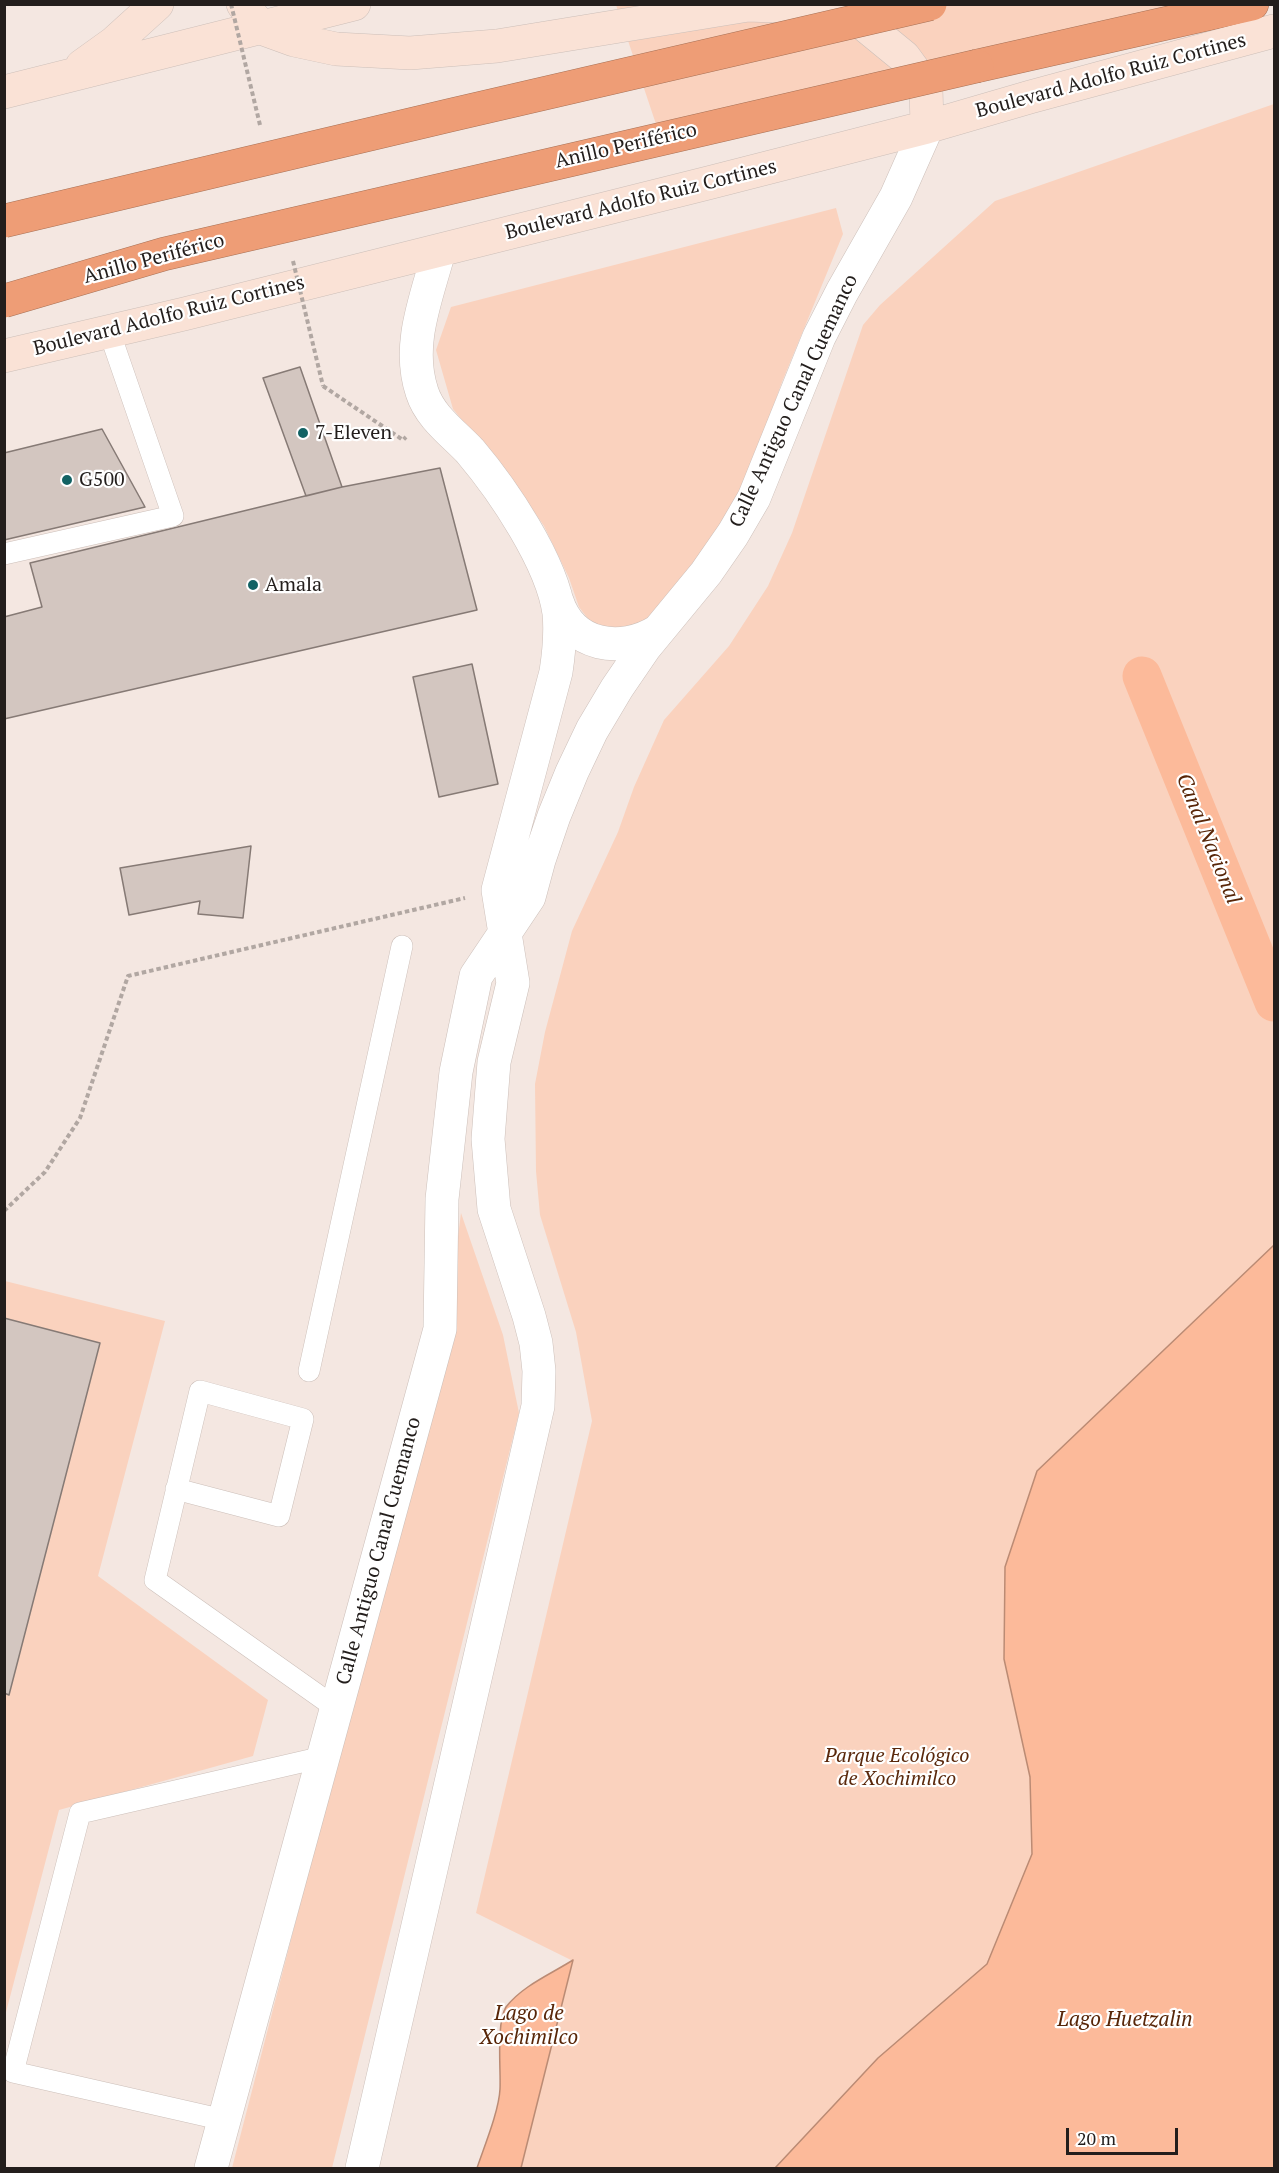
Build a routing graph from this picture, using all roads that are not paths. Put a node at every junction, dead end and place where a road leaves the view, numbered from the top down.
1 (157, 4) edge
2 (354, 4) edge
3 (930, 4) edge
4 (1252, 4) edge
5 (252, 16) edge
6 (880, 20) edge
7 (1275, 31) edge
8 (72, 74) junction
9 (4, 92) edge
10 (927, 127) junction
11 (4, 221) edge
12 (439, 250) junction
13 (4, 301) edge
14 (109, 331) junction
15 (4, 356) edge
16 (4, 555) edge
17 (554, 593) junction
18 (658, 631) junction
19 (506, 931) junction
20 (402, 946) dead end
21 (309, 1371) dead end
22 (176, 1490) junction
23 (336, 1708) junction
24 (323, 1757) junction
25 (224, 2120) junction
26 (211, 2169) edge
27 (362, 2169) edge

1 - 8 main road
2 - 5 main road
3 - 11 highway, bridge
4 - 13 highway, Anillo Periférico, bridge
5 - 6 main road
5 - 8 main road
6 - 10 main road
7 - 10 main road, Boulevard Adolfo Ruiz Cortines
8 - 9 main road
10 - 12 main road, Boulevard Adolfo Ruiz Cortines
10 - 18 street, Calle Antiguo Canal Cuemanco
12 - 14 main road, Boulevard Adolfo Ruiz Cortines
12 - 17 street, Calle Antiguo Canal Cuemanco
14 - 15 main road, Boulevard Adolfo Ruiz Cortines
14 - 16 lane
17 - 18 street, Calle Antiguo Canal Cuemanco
17 - 19 street, Calle Antiguo Canal Cuemanco
18 - 19 street, Calle Antiguo Canal Cuemanco
19 - 23 street, Calle Antiguo Canal Cuemanco
19 - 27 street, Calle Antiguo Canal Cuemanco
20 - 21 lane
22 - 22 lane
22 - 23 lane
23 - 24 street, Calle Antiguo Canal Cuemanco
24 - 25 street, Calle Antiguo Canal Cuemanco
24 - 25 lane
25 - 26 street, Calle Antiguo Canal Cuemanco

